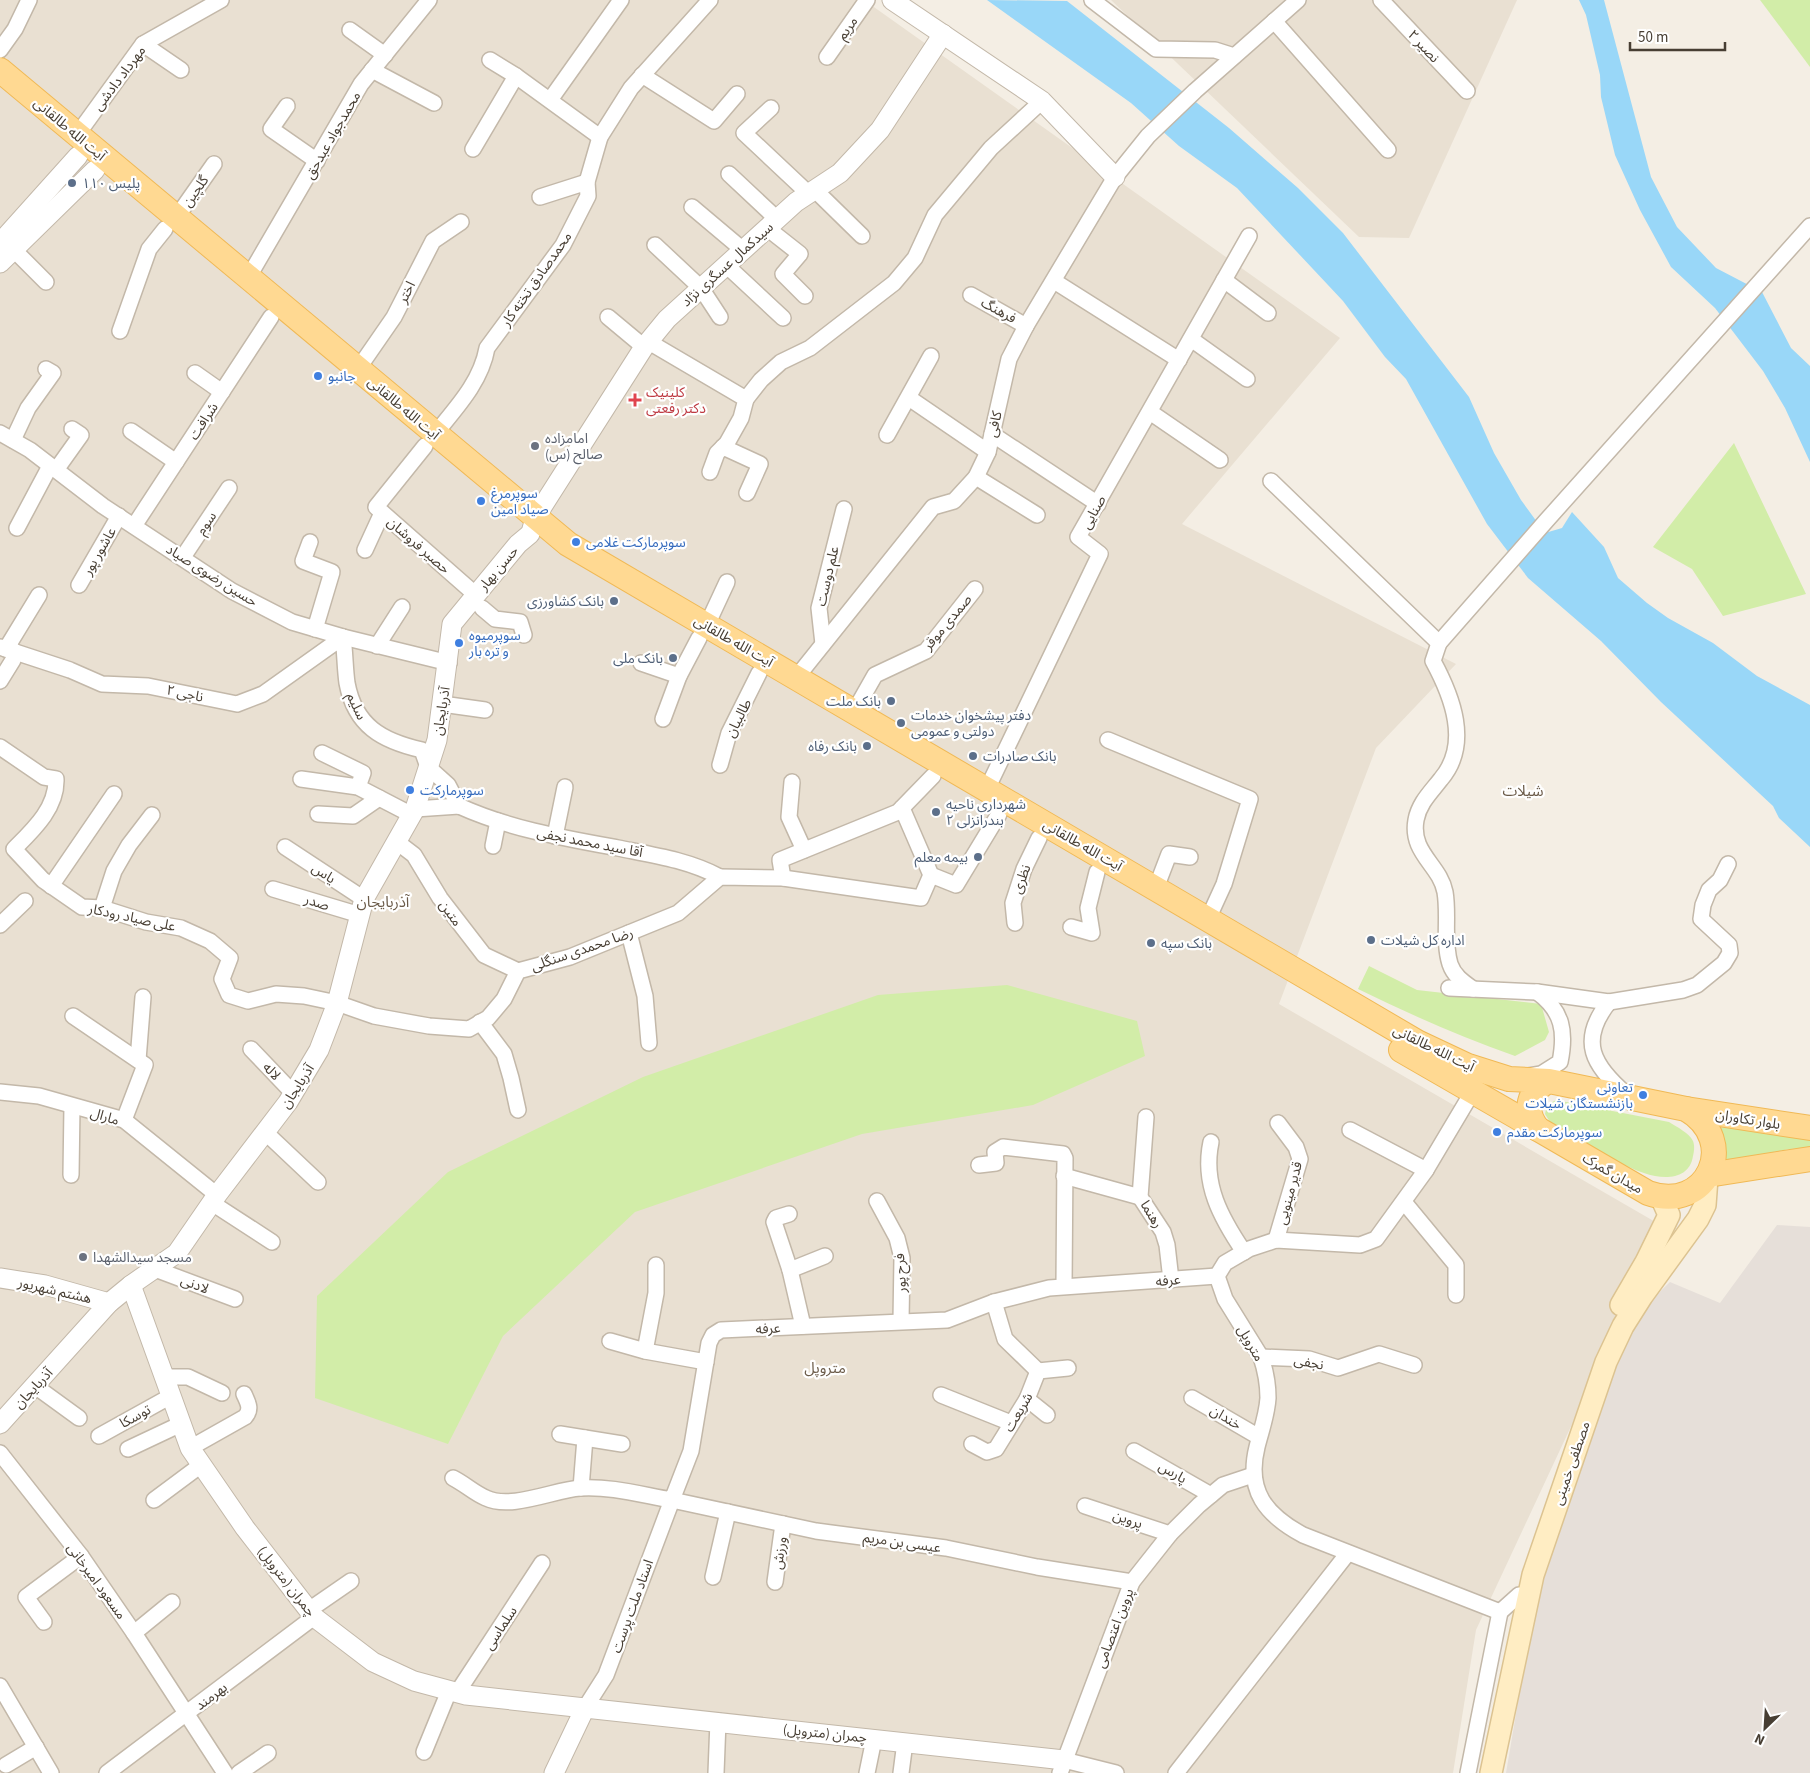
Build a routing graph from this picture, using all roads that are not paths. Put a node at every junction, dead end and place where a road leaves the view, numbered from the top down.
1 (29, 0) edge
2 (221, 0) edge
3 (429, 0) edge
4 (621, 0) edge
5 (710, 0) edge
6 (867, 0) edge
7 (892, 0) edge
8 (1092, 0) edge
9 (1298, 0) edge
10 (1381, 0) edge
11 (1274, 21) junction
12 (350, 30) dead end
13 (943, 34) junction
14 (143, 44) junction
15 (0, 50) edge
16 (384, 55) junction
17 (827, 56) dead end
18 (1234, 56) junction
19 (490, 60) dead end
20 (0, 70) edge
21 (181, 70) dead end
22 (372, 70) junction
23 (516, 76) junction
24 (642, 76) junction
25 (0, 90) edge
26 (1467, 91) dead end
27 (738, 94) dead end
28 (550, 100) junction
29 (1042, 101) junction
30 (434, 103) dead end
31 (287, 106) dead end
32 (771, 108) dead end
33 (600, 137) junction
34 (473, 148) dead end
35 (1388, 150) dead end
36 (85, 151) junction
37 (317, 161) junction
38 (214, 164) dead end
39 (729, 174) dead end
40 (1115, 177) junction
41 (587, 182) junction
42 (812, 192) junction
43 (540, 197) dead end
44 (692, 207) dead end
45 (461, 222) dead end
46 (171, 223) junction
47 (772, 224) junction
48 (1810, 226) edge
49 (862, 236) dead end
50 (1249, 236) dead end
51 (655, 245) dead end
52 (7, 246) edge
53 (743, 250) junction
54 (0, 263) edge
55 (726, 265) junction
56 (248, 278) junction
57 (1224, 280) junction
58 (1054, 281) junction
59 (46, 282) dead end
60 (701, 288) junction
61 (971, 295) dead end
62 (805, 296) dead end
63 (1268, 313) dead end
64 (271, 317) junction
65 (608, 317) dead end
66 (720, 318) dead end
67 (783, 318) dead end
68 (1026, 326) junction
69 (120, 331) dead end
70 (1191, 339) junction
71 (647, 345) junction
72 (931, 356) dead end
73 (1179, 360) junction
74 (46, 369) dead end
75 (358, 369) junction
76 (195, 373) dead end
77 (1246, 379) dead end
78 (222, 392) junction
79 (909, 398) junction
80 (746, 399) junction
81 (1150, 412) junction
82 (72, 429) dead end
83 (131, 431) dead end
84 (992, 434) junction
85 (888, 435) dead end
86 (5, 439) edge
87 (430, 440) junction
88 (723, 446) junction
89 (988, 452) junction
90 (1220, 460) dead end
91 (176, 462) junction
92 (53, 468) junction
93 (710, 472) dead end
94 (976, 477) junction
95 (1271, 481) dead end
96 (229, 488) dead end
97 (747, 493) dead end
98 (1098, 504) junction
99 (844, 509) dead end
100 (382, 513) junction
101 (1038, 515) dead end
102 (119, 516) junction
103 (134, 526) junction
104 (533, 526) junction
105 (16, 528) dead end
106 (310, 542) dead end
107 (365, 550) dead end
108 (183, 557) junction
109 (727, 582) dead end
110 (79, 585) dead end
111 (975, 588) dead end
112 (39, 595) dead end
113 (479, 601) junction
114 (402, 607) dead end
115 (315, 629) junction
116 (703, 632) junction
117 (524, 635) dead end
118 (343, 637) junction
119 (1439, 643) junction
120 (823, 644) junction
121 (377, 646) junction
122 (7, 649) edge
123 (449, 663) junction
124 (642, 663) dead end
125 (759, 673) junction
126 (679, 676) junction
127 (796, 678) junction
128 (0, 681) edge
129 (442, 704) junction
130 (485, 710) dead end
131 (854, 712) junction
132 (663, 719) dead end
133 (1108, 740) dead end
134 (0, 746) edge
135 (322, 753) dead end
136 (720, 765) dead end
137 (428, 767) junction
138 (933, 776) junction
139 (301, 779) dead end
140 (792, 782) dead end
141 (358, 787) junction
142 (565, 787) dead end
143 (114, 794) dead end
144 (379, 798) junction
145 (988, 802) junction
146 (459, 806) junction
147 (902, 808) junction
148 (413, 812) junction
149 (152, 814) dead end
150 (318, 814) dead end
151 (498, 821) junction
152 (555, 836) junction
153 (1039, 838) junction
154 (397, 842) junction
155 (493, 846) dead end
156 (285, 847) dead end
157 (804, 850) junction
158 (1190, 858) dead end
159 (1728, 864) dead end
160 (1096, 872) junction
161 (931, 875) junction
162 (720, 877) junction
163 (783, 878) junction
164 (51, 886) junction
165 (1156, 888) junction
166 (273, 889) dead end
167 (25, 902) dead end
168 (362, 907) junction
169 (102, 908) junction
170 (1208, 919) junction
171 (1015, 923) dead end
172 (0, 925) edge
173 (1071, 927) dead end
174 (629, 933) junction
175 (518, 971) junction
176 (1449, 988) dead end
177 (1473, 989) junction
178 (1537, 992) junction
179 (143, 997) dead end
180 (1609, 1002) junction
181 (337, 1003) junction
182 (73, 1016) dead end
183 (480, 1022) junction
184 (649, 1043) dead end
185 (251, 1049) dead end
186 (138, 1060) junction
187 (1499, 1076) junction
188 (1549, 1081) junction
189 (1473, 1091) junction
190 (0, 1092) edge
191 (293, 1093) junction
192 (1630, 1098) junction
193 (72, 1106) junction
194 (1500, 1106) junction
195 (1686, 1109) junction
196 (518, 1110) dead end
197 (1146, 1117) dead end
198 (124, 1120) junction
199 (1278, 1123) dead end
200 (1810, 1128) edge
201 (1538, 1129) junction
202 (1350, 1130) dead end
203 (265, 1132) junction
204 (1210, 1142) dead end
205 (1810, 1159) edge
206 (979, 1165) dead end
207 (1426, 1170) junction
208 (71, 1175) dead end
209 (1064, 1176) junction
210 (1707, 1177) junction
211 (318, 1182) dead end
212 (1140, 1197) junction
213 (214, 1199) junction
214 (876, 1201) dead end
215 (1404, 1202) junction
216 (1665, 1206) junction
217 (789, 1214) dead end
218 (1690, 1231) junction
219 (1276, 1240) junction
220 (272, 1242) dead end
221 (1244, 1252) junction
222 (825, 1256) dead end
223 (656, 1265) dead end
224 (154, 1269) junction
225 (790, 1270) junction
226 (1217, 1276) junction
227 (0, 1278) edge
228 (1171, 1280) junction
229 (131, 1285) junction
230 (1064, 1286) junction
231 (1456, 1295) dead end
232 (235, 1300) dead end
233 (994, 1302) junction
234 (109, 1303) junction
235 (901, 1321) junction
236 (803, 1326) junction
237 (610, 1341) dead end
238 (645, 1351) junction
239 (1260, 1357) junction
240 (706, 1362) junction
241 (1414, 1366) dead end
242 (1068, 1368) dead end
243 (1038, 1372) junction
244 (164, 1377) junction
245 (35, 1386) junction
246 (222, 1393) dead end
247 (244, 1394) dead end
248 (941, 1395) dead end
249 (171, 1396) junction
250 (1192, 1398) dead end
251 (1027, 1399) junction
252 (1047, 1415) dead end
253 (79, 1418) dead end
254 (1011, 1423) junction
255 (0, 1424) edge
256 (181, 1424) junction
257 (560, 1434) dead end
258 (99, 1436) dead end
259 (1260, 1437) junction
260 (585, 1438) junction
261 (622, 1444) dead end
262 (972, 1444) dead end
263 (190, 1448) junction
264 (128, 1449) dead end
265 (1134, 1451) dead end
266 (0, 1453) edge
267 (201, 1465) junction
268 (1253, 1475) junction
269 (453, 1478) dead end
270 (580, 1488) junction
271 (1211, 1495) junction
272 (154, 1500) dead end
273 (672, 1500) junction
274 (1085, 1506) dead end
275 (728, 1512) junction
276 (784, 1524) junction
277 (1170, 1534) junction
278 (1348, 1553) junction
279 (81, 1556) junction
280 (542, 1563) dead end
281 (713, 1577) dead end
282 (351, 1581) dead end
283 (775, 1582) dead end
284 (1132, 1582) junction
285 (1519, 1595) junction
286 (172, 1602) dead end
287 (1500, 1612) junction
288 (312, 1613) junction
289 (44, 1622) dead end
290 (134, 1632) junction
291 (0, 1686) edge
292 (453, 1692) junction
293 (585, 1708) junction
294 (186, 1714) junction
295 (718, 1721) junction
296 (874, 1738) junction
297 (905, 1742) junction
298 (36, 1747) junction
299 (268, 1752) dead end
300 (424, 1752) dead end
301 (6, 1765) dead end
302 (1062, 1766) edge
303 (51, 1773) edge
304 (106, 1773) edge
305 (225, 1773) edge
306 (239, 1773) edge
307 (554, 1773) edge
308 (716, 1773) edge
309 (867, 1773) edge
310 (900, 1773) edge
311 (1116, 1773) edge
312 (1176, 1773) edge
313 (1468, 1773) edge
314 (1483, 1773) edge
315 (1491, 1773) edge

1 - 15 street
2 - 14 street, مهرداد دادشی
3 - 16 street, محمدجواد عبدحق
4 - 28 street
5 - 24 street, محمدصادق تخته کار
6 - 17 street, مریم
7 - 13 street
8 - 18 street
9 - 11 street, کافی
10 - 26 street, نصیر ۲
11 - 18 street, کافی
11 - 35 street
12 - 16 street
13 - 29 street
13 - 42 street, سیدکمال عسگری نژاد
14 - 21 street
14 - 36 street, مهرداد دادشی
16 - 22 street, محمدجواد عبدحق
18 - 40 street, کافی
19 - 23 street
20 - 36 main road, آیت الله طالقانی
22 - 30 street
22 - 37 street, محمدجواد عبدحق
23 - 28 street
23 - 34 street
24 - 27 street
24 - 33 street, محمدصادق تخته کار
25 - 36 main road, آیت الله طالقانی
28 - 33 street
29 - 40 street
29 - 80 street
31 - 37 street
32 - 42 street
33 - 41 street, محمدصادق تخته کار
36 - 46 main road, آیت الله طالقانی
36 - 52 street
37 - 56 street, محمدجواد عبدحق
38 - 46 street, گلچین
39 - 47 street
40 - 58 street, کافی
41 - 43 street
41 - 87 street, محمدصادق تخته کار
42 - 47 street, سیدکمال عسگری نژاد
42 - 49 street
44 - 53 street
45 - 75 street, اختر
46 - 56 main road, آیت الله طالقانی
46 - 64 main road, آیت الله طالقانی
46 - 69 street, گلچین
47 - 53 street, سیدکمال عسگری نژاد
47 - 62 street
48 - 119 street
50 - 57 street, صنایی
51 - 60 street
52 - 54 street
52 - 59 street
53 - 55 street, سیدکمال عسگری نژاد
55 - 60 street, سیدکمال عسگری نژاد
55 - 67 street
56 - 75 main road, آیت الله طالقانی
57 - 63 street
57 - 70 street, صنایی
58 - 68 street, کافی
58 - 73 street
60 - 66 street
60 - 71 street, سیدکمال عسگری نژاد
61 - 68 street, فرهنگ
64 - 78 street, شرافت
64 - 87 main road, آیت الله طالقانی
65 - 71 street
68 - 84 street, کافی
70 - 73 street, صنایی
70 - 77 street
71 - 80 street
71 - 104 street, سیدکمال عسگری نژاد
72 - 79 street
73 - 81 street, صنایی
74 - 86 street
75 - 87 main road, آیت الله طالقانی
76 - 78 street
78 - 91 street, شرافت
79 - 85 street
79 - 89 street
80 - 88 street
81 - 90 street
81 - 98 street, صنایی
82 - 92 street
83 - 91 street
84 - 89 street, کافی
84 - 98 street
86 - 92 street, حسین رضوی صیاد
87 - 100 street, حصیر فروشان
87 - 104 main road, آیت الله طالقانی
88 - 93 street
88 - 97 street
89 - 94 street, کافی
91 - 103 street, شرافت
92 - 102 street, حسین رضوی صیاد
92 - 105 street
94 - 101 street
94 - 120 street, کافی
95 - 119 street
96 - 108 street, سوم
98 - 145 street, صنایی
99 - 120 street, علم دوست
100 - 107 street
100 - 113 street, حصیر فروشان
102 - 103 street, حسین رضوی صیاد
102 - 110 street, عاشور پور
103 - 108 street, حسین رضوی صیاد
104 - 113 street, حسن بهار
104 - 116 main road, آیت الله طالقانی
106 - 115 street
108 - 115 street, حسین رضوی صیاد
109 - 116 street
111 - 131 street, صمدی موقر
112 - 122 street
113 - 117 street, حصیر فروشان
113 - 123 street, حسن بهار
114 - 121 street
115 - 118 street, حسین رضوی صیاد
116 - 125 main road, آیت الله طالقانی
116 - 126 street
116 - 127 main road, آیت الله طالقانی
118 - 121 street, حسین رضوی صیاد
118 - 122 street, ناجی ۲
118 - 137 street, سلیم
119 - 177 street
120 - 127 street, کافی
121 - 123 street, حسین رضوی صیاد
122 - 128 street
123 - 129 street, آذربایجان
124 - 126 street
125 - 136 street, طالبیان
125 - 138 main road, آیت الله طالقانی
126 - 132 street
127 - 131 main road, آیت الله طالقانی
129 - 130 street
129 - 137 street, آذربایجان
131 - 145 main road, آیت الله طالقانی
133 - 170 street
134 - 164 street, علی صیاد رودکار
135 - 141 street
137 - 146 street, سلیم
137 - 148 street, آذربایجان
138 - 145 main road, آیت الله طالقانی
138 - 147 street
139 - 141 street
140 - 157 street
141 - 144 street
142 - 152 street
143 - 164 street
144 - 148 street
144 - 150 street
145 - 153 main road, آیت الله طالقانی
145 - 161 street
145 - 165 main road, آیت الله طالقانی
146 - 148 street
146 - 151 street, آقا سید محمد نجفی
147 - 157 street
147 - 161 street
148 - 154 street, آذربایجان
149 - 169 street
151 - 152 street, آقا سید محمد نجفی
151 - 155 street
152 - 162 street, آقا سید محمد نجفی
153 - 160 main road, آیت الله طالقانی
153 - 171 street, نظری
154 - 168 street, آذربایجان
154 - 175 street, متین
156 - 168 street, یاس
157 - 163 street
158 - 165 street
159 - 180 street
160 - 173 street
160 - 189 main road, آیت الله طالقانی
161 - 163 street
162 - 163 street
162 - 174 street, رضا محمدی سنگلی
164 - 169 street, علی صیاد رودکار
165 - 170 main road, آیت الله طالقانی
166 - 168 street, صدر
167 - 172 street
168 - 181 street, آذربایجان
169 - 181 street, علی صیاد رودکار
170 - 187 main road, آیت الله طالقانی
174 - 175 street, رضا محمدی سنگلی
174 - 184 street
175 - 183 street, رضا محمدی سنگلی
176 - 177 street
177 - 178 street
178 - 180 street
178 - 187 street
179 - 186 street
180 - 192 street
181 - 183 street, رضا محمدی سنگلی
181 - 191 street, آذربایجان
182 - 186 street
183 - 196 street
185 - 191 street, لاله
186 - 198 street
187 - 188 main road, آیت الله طالقانی
187 - 194 main road
188 - 192 main road
188 - 201 main road
189 - 194 main road, آیت الله طالقانی
189 - 207 street
190 - 193 street, مارال
191 - 203 street, آذربایجان
192 - 195 main road
193 - 198 street, مارال
193 - 208 street
194 - 201 main road, آیت الله طالقانی
195 - 200 main road, بلوار تکاوران
195 - 210 main road
197 - 212 street, رهنما
198 - 213 street, مارال
199 - 219 street, قدیر مینویی
201 - 216 main road, میدان گمرک
202 - 207 street
203 - 211 street
203 - 213 street, آذربایجان
204 - 221 street
205 - 210 main road
206 - 209 street
207 - 215 street
209 - 212 street
209 - 230 street
210 - 216 main road, میدان گمرک
210 - 218 main road, مصطفی خمینی
212 - 228 street, رهنما
213 - 220 street, مارال
213 - 224 street, آذربایجان
214 - 235 street, فرح پور
215 - 219 street
215 - 231 street
216 - 218 main road
216 - 285 main road, مصطفی خمینی
217 - 225 street
218 - 315 main road, مصطفی خمینی
219 - 221 street
221 - 226 street
222 - 225 street
223 - 238 street
224 - 229 street, آذربایجان
224 - 232 street, لادنی
225 - 236 street
226 - 228 street, عرفه
226 - 239 street, متروپل
227 - 234 street, هشتم شهریور
228 - 230 street, عرفه
229 - 234 street, آذربایجان
229 - 244 street, چمران (متروپل)
230 - 233 street, عرفه
233 - 235 street, عرفه
233 - 243 street
234 - 245 street, آذربایجان
235 - 236 street, عرفه
236 - 240 street, عرفه
237 - 238 street
238 - 240 street
239 - 241 street, نجفی
239 - 259 street, متروپل
240 - 273 street, عرفه
242 - 243 street
243 - 251 street, شریعت
244 - 246 street
244 - 249 street, چمران (متروپل)
245 - 253 street
245 - 255 street, آذربایجان
247 - 263 street
248 - 254 street
249 - 256 street, چمران (متروپل)
249 - 258 street, توسکا
250 - 259 street, خندان
251 - 252 street
251 - 254 street, شریعت
254 - 262 street, شریعت
256 - 263 street, چمران (متروپل)
256 - 264 street
257 - 260 street
259 - 268 street, متروپل
260 - 261 street
260 - 270 street
263 - 267 street, چمران (متروپل)
265 - 271 street, پارس
266 - 279 street, مسعود امیرخانی
267 - 272 street
267 - 288 street, چمران (متروپل)
268 - 271 street, پروین اعتصامی
268 - 278 street, متروپل
269 - 270 street
270 - 273 street
271 - 277 street, پروین اعتصامی
273 - 275 street, عیسی بن مریم
273 - 293 street, استاد ملت پرست
274 - 277 street, پروین
275 - 276 street, عیسی بن مریم
275 - 281 street
276 - 283 street, ورزش
276 - 284 street, عیسی بن مریم
277 - 284 street, پروین اعتصامی
278 - 287 street, متروپل
278 - 312 street
279 - 289 street
279 - 290 street, مسعود امیرخانی
280 - 292 street, سلماسی
282 - 288 street, بهرمند
284 - 302 street, پروین اعتصامی
285 - 287 street
285 - 314 main road, مصطفی خمینی
286 - 290 street
287 - 313 street
288 - 292 street, چمران (متروپل)
288 - 294 street, بهرمند
290 - 294 street, مسعود امیرخانی
291 - 298 street
292 - 293 street, چمران (متروپل)
292 - 300 street, سلماسی
293 - 295 street, چمران (متروپل)
293 - 307 street
294 - 304 street, بهرمند
294 - 305 street, مسعود امیرخانی
295 - 296 street, چمران (متروپل)
295 - 308 street
296 - 297 street, چمران (متروپل)
296 - 309 street
297 - 302 street, چمران (متروپل)
297 - 310 street
298 - 301 street
298 - 303 street
299 - 306 street
302 - 311 street

